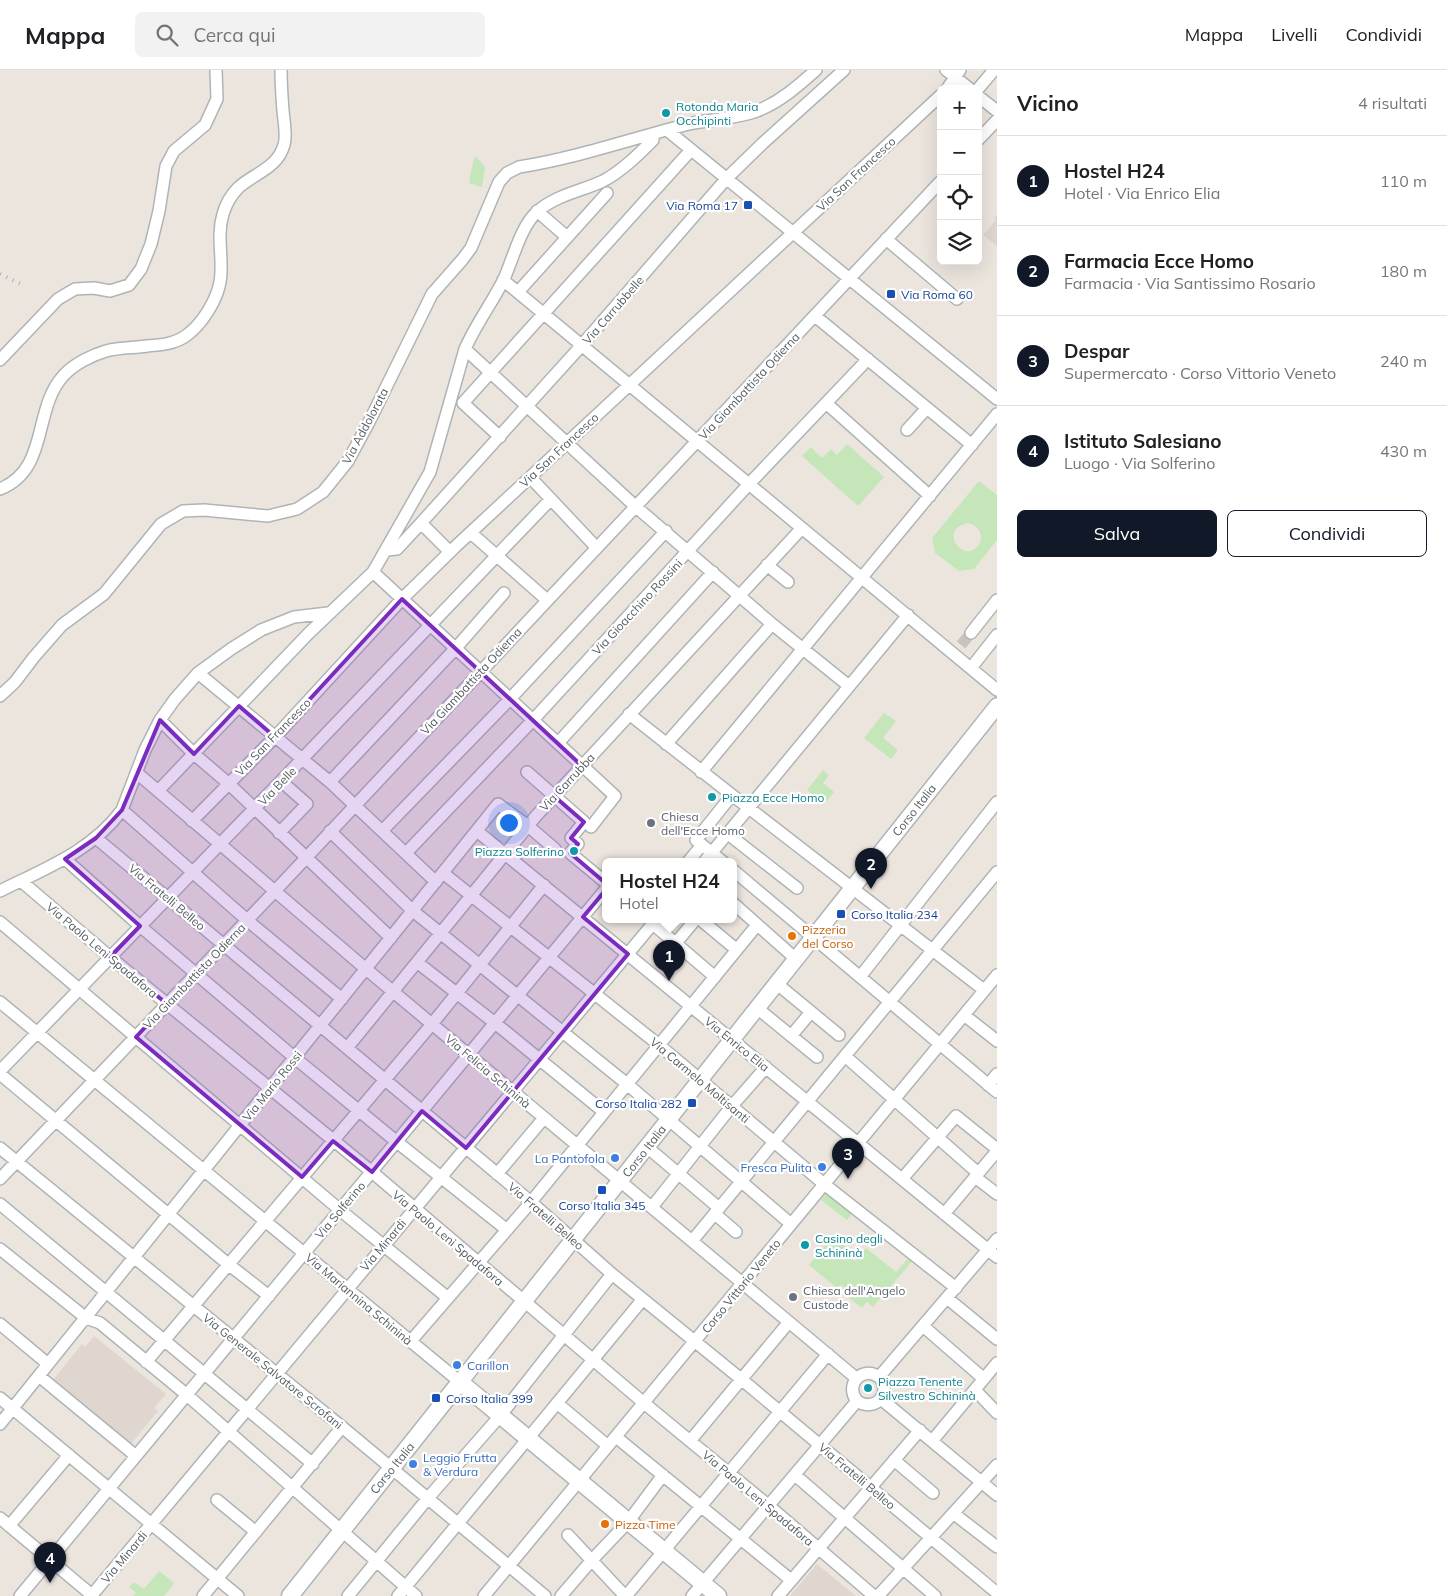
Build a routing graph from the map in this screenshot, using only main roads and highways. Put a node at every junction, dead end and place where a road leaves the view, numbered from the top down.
1 (460, 1382) joint
2 (697, 1590) edge
3 (290, 1596) edge
4 (718, 1596) edge

1 - 2 main road, Via Mariannina Schininà
1 - 3 main road, Corso Italia
2 - 4 main road, Via Mariannina Schininà

